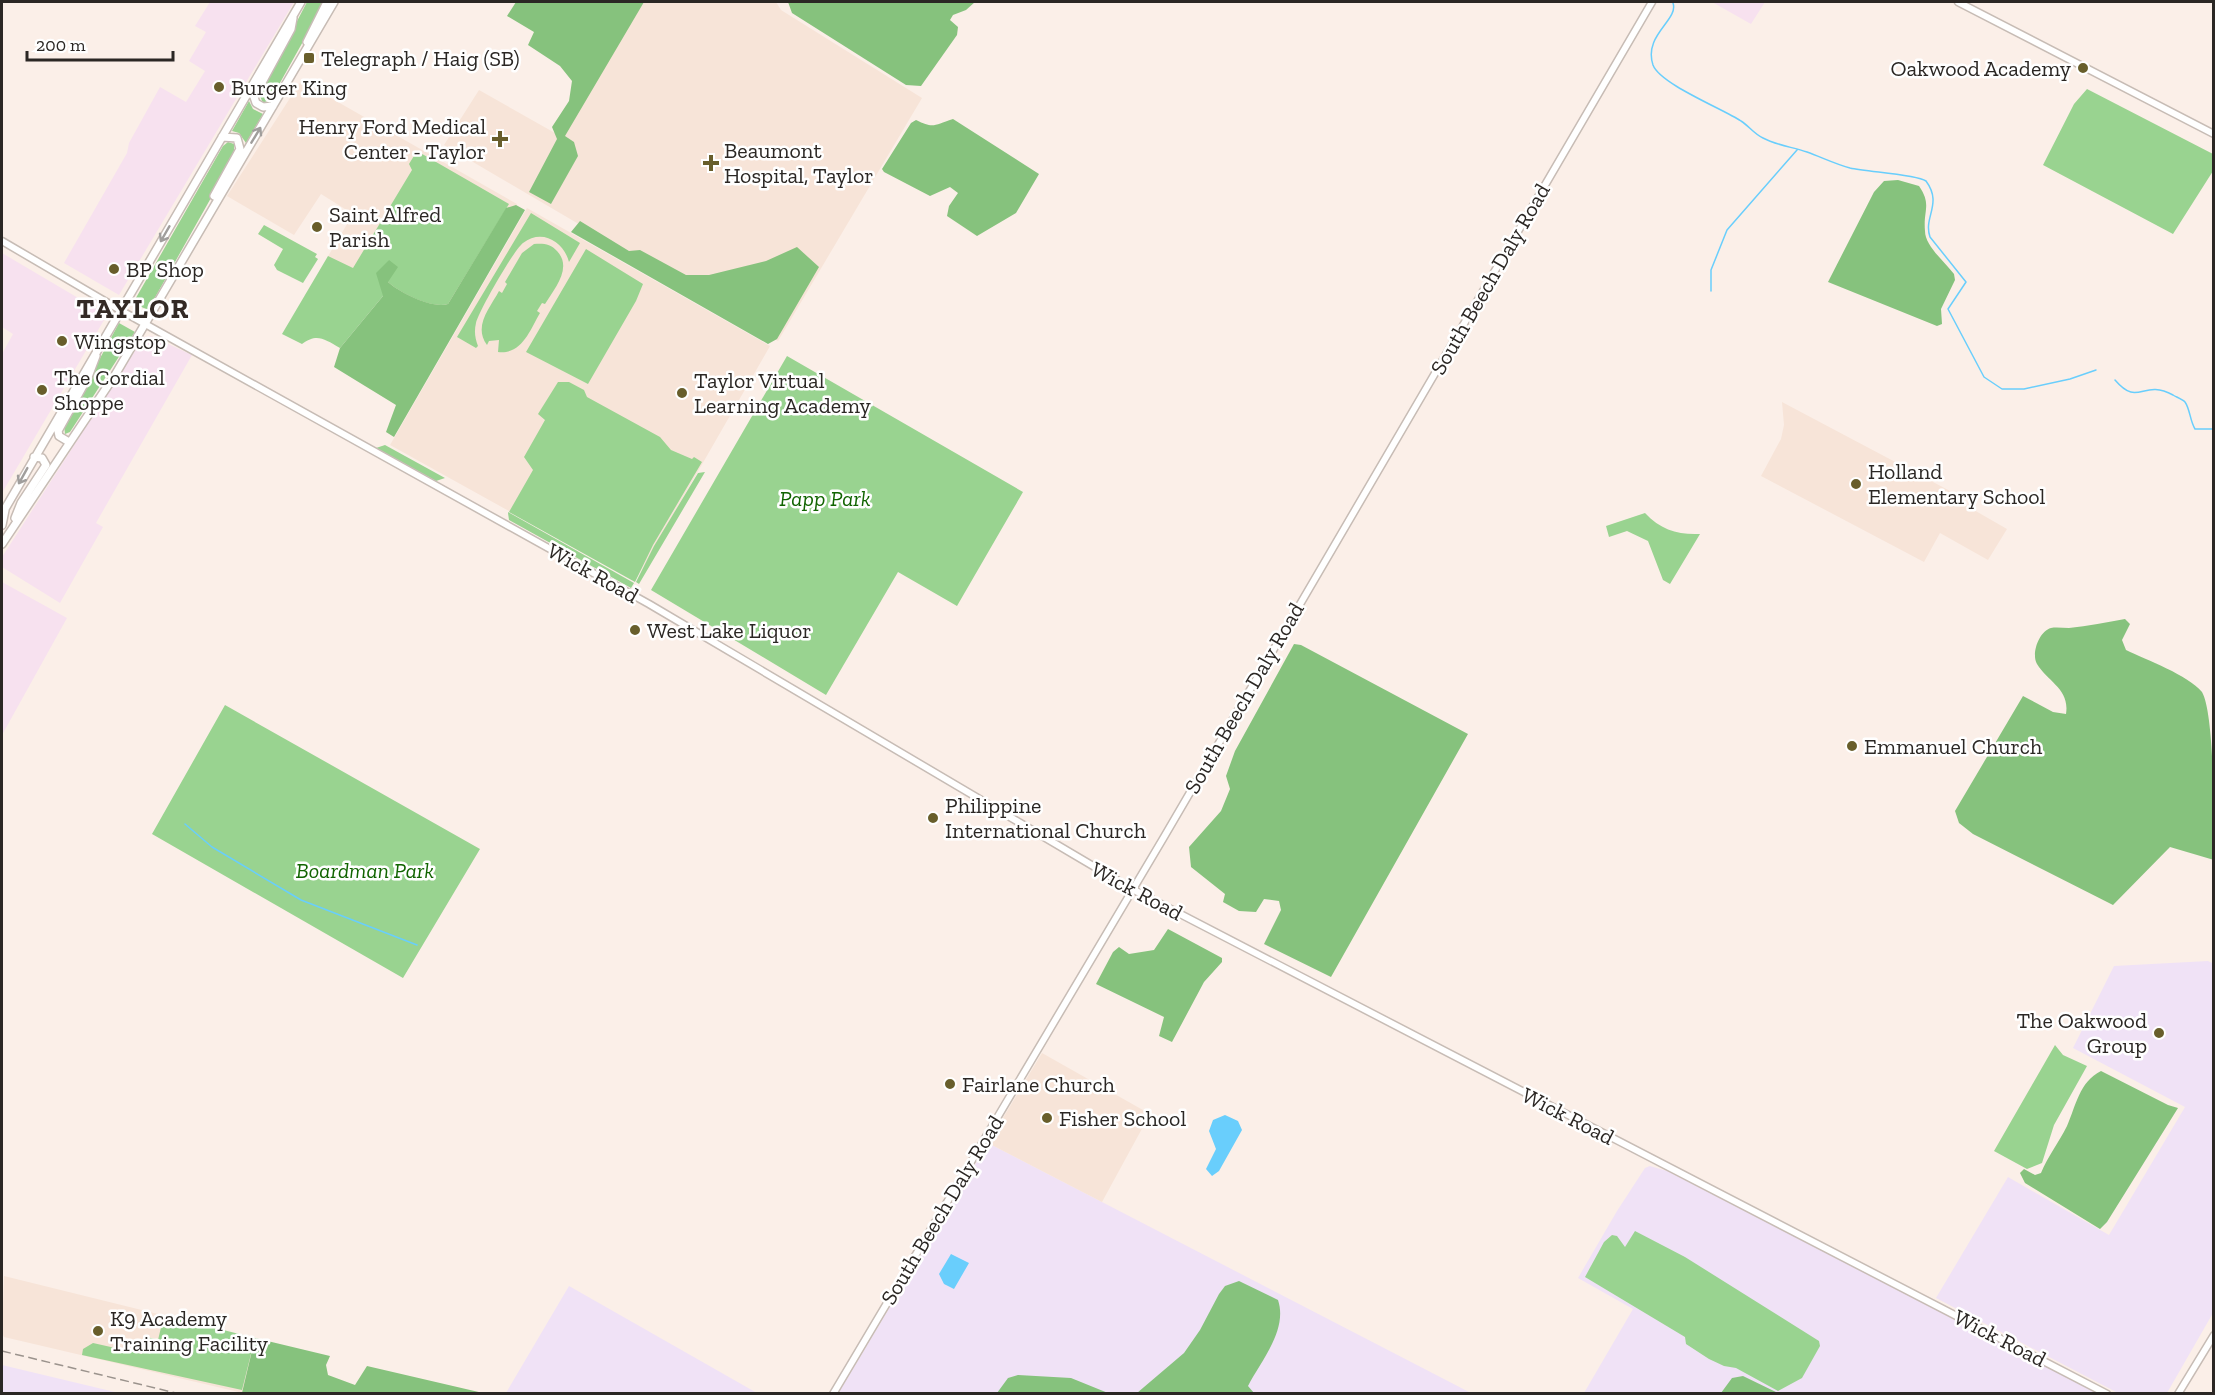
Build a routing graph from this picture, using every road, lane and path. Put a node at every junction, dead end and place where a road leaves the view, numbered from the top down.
1 (301, 2) edge
2 (327, 2) edge
3 (334, 2) edge
4 (1652, 2) edge
5 (1958, 2) edge
6 (293, 14) junction
7 (299, 61) junction
8 (273, 106) junction
9 (2214, 134) edge
10 (222, 137) junction
11 (205, 221) junction
12 (2, 241) edge
13 (120, 310) junction
14 (146, 324) junction
15 (99, 345) junction
16 (69, 442) junction
17 (34, 457) junction
18 (7, 505) junction
19 (2, 514) edge
20 (14, 524) junction
21 (2, 525) edge
22 (2, 544) edge
23 (1132, 889) junction
24 (2214, 1335) edge
25 (833, 1394) edge
26 (2107, 1394) edge
27 (2178, 1394) edge

1 - 6 main road
2 - 7 main road
3 - 7 main road
4 - 23 street, South Beech Daly Road
5 - 9 street
6 - 8 main road
6 - 10 main road
7 - 8 main road
11 -> 8 main road
10 - 11 main road
10 -> 13 main road
11 - 14 main road
12 - 13 street, Wick Road
13 - 14 street, Wick Road
13 - 15 main road
14 - 16 main road
14 - 23 street, Wick Road
15 - 16 main road
15 - 17 main road
16 - 20 main road
17 -> 18 main road
17 - 20 main road
18 - 19 main road
18 - 21 main road
20 - 22 main road
23 - 25 street, South Beech Daly Road
23 - 26 street, Wick Road
24 - 27 street

